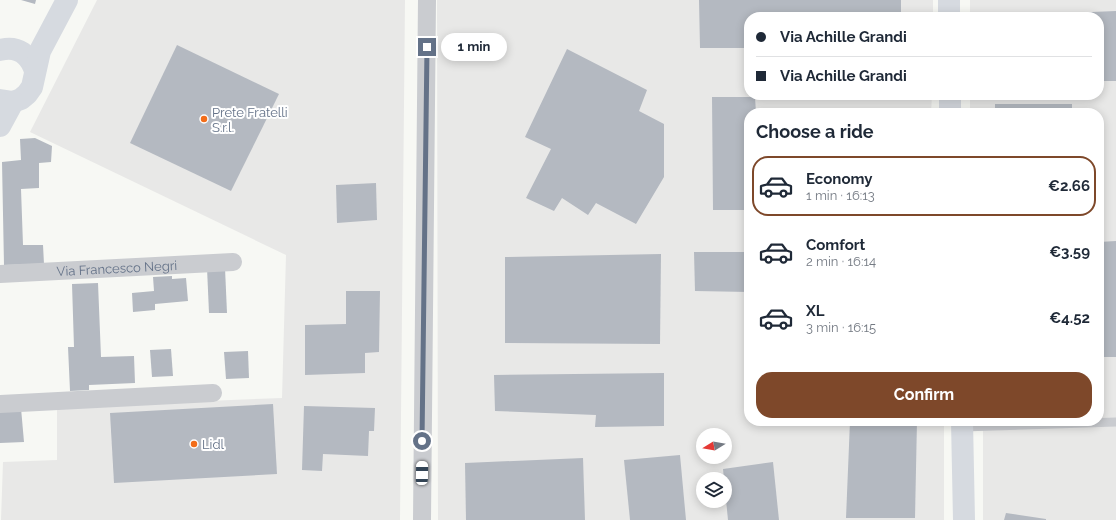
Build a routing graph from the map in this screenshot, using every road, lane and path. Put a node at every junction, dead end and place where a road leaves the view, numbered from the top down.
1 (67, 0) edge
2 (427, 0) edge
3 (949, 0) edge
4 (949, 12) edge
5 (54, 27) junction
6 (4, 48) edge
7 (35, 72) junction
8 (6, 101) edge
9 (0, 126) edge
10 (234, 262) dead end
11 (0, 274) edge
12 (213, 393) dead end
13 (0, 404) edge
14 (1104, 422) edge
15 (1116, 422) edge
16 (962, 426) edge
17 (422, 520) edge
18 (964, 520) edge

1 - 5 main road
2 - 17 street
3 - 4 main road
5 - 6 main road
5 - 7 main road
6 - 7 main road
7 - 8 main road
8 - 9 main road
10 - 11 street, Via Francesco Negri
12 - 13 street
14 - 15 lane
16 - 18 main road

